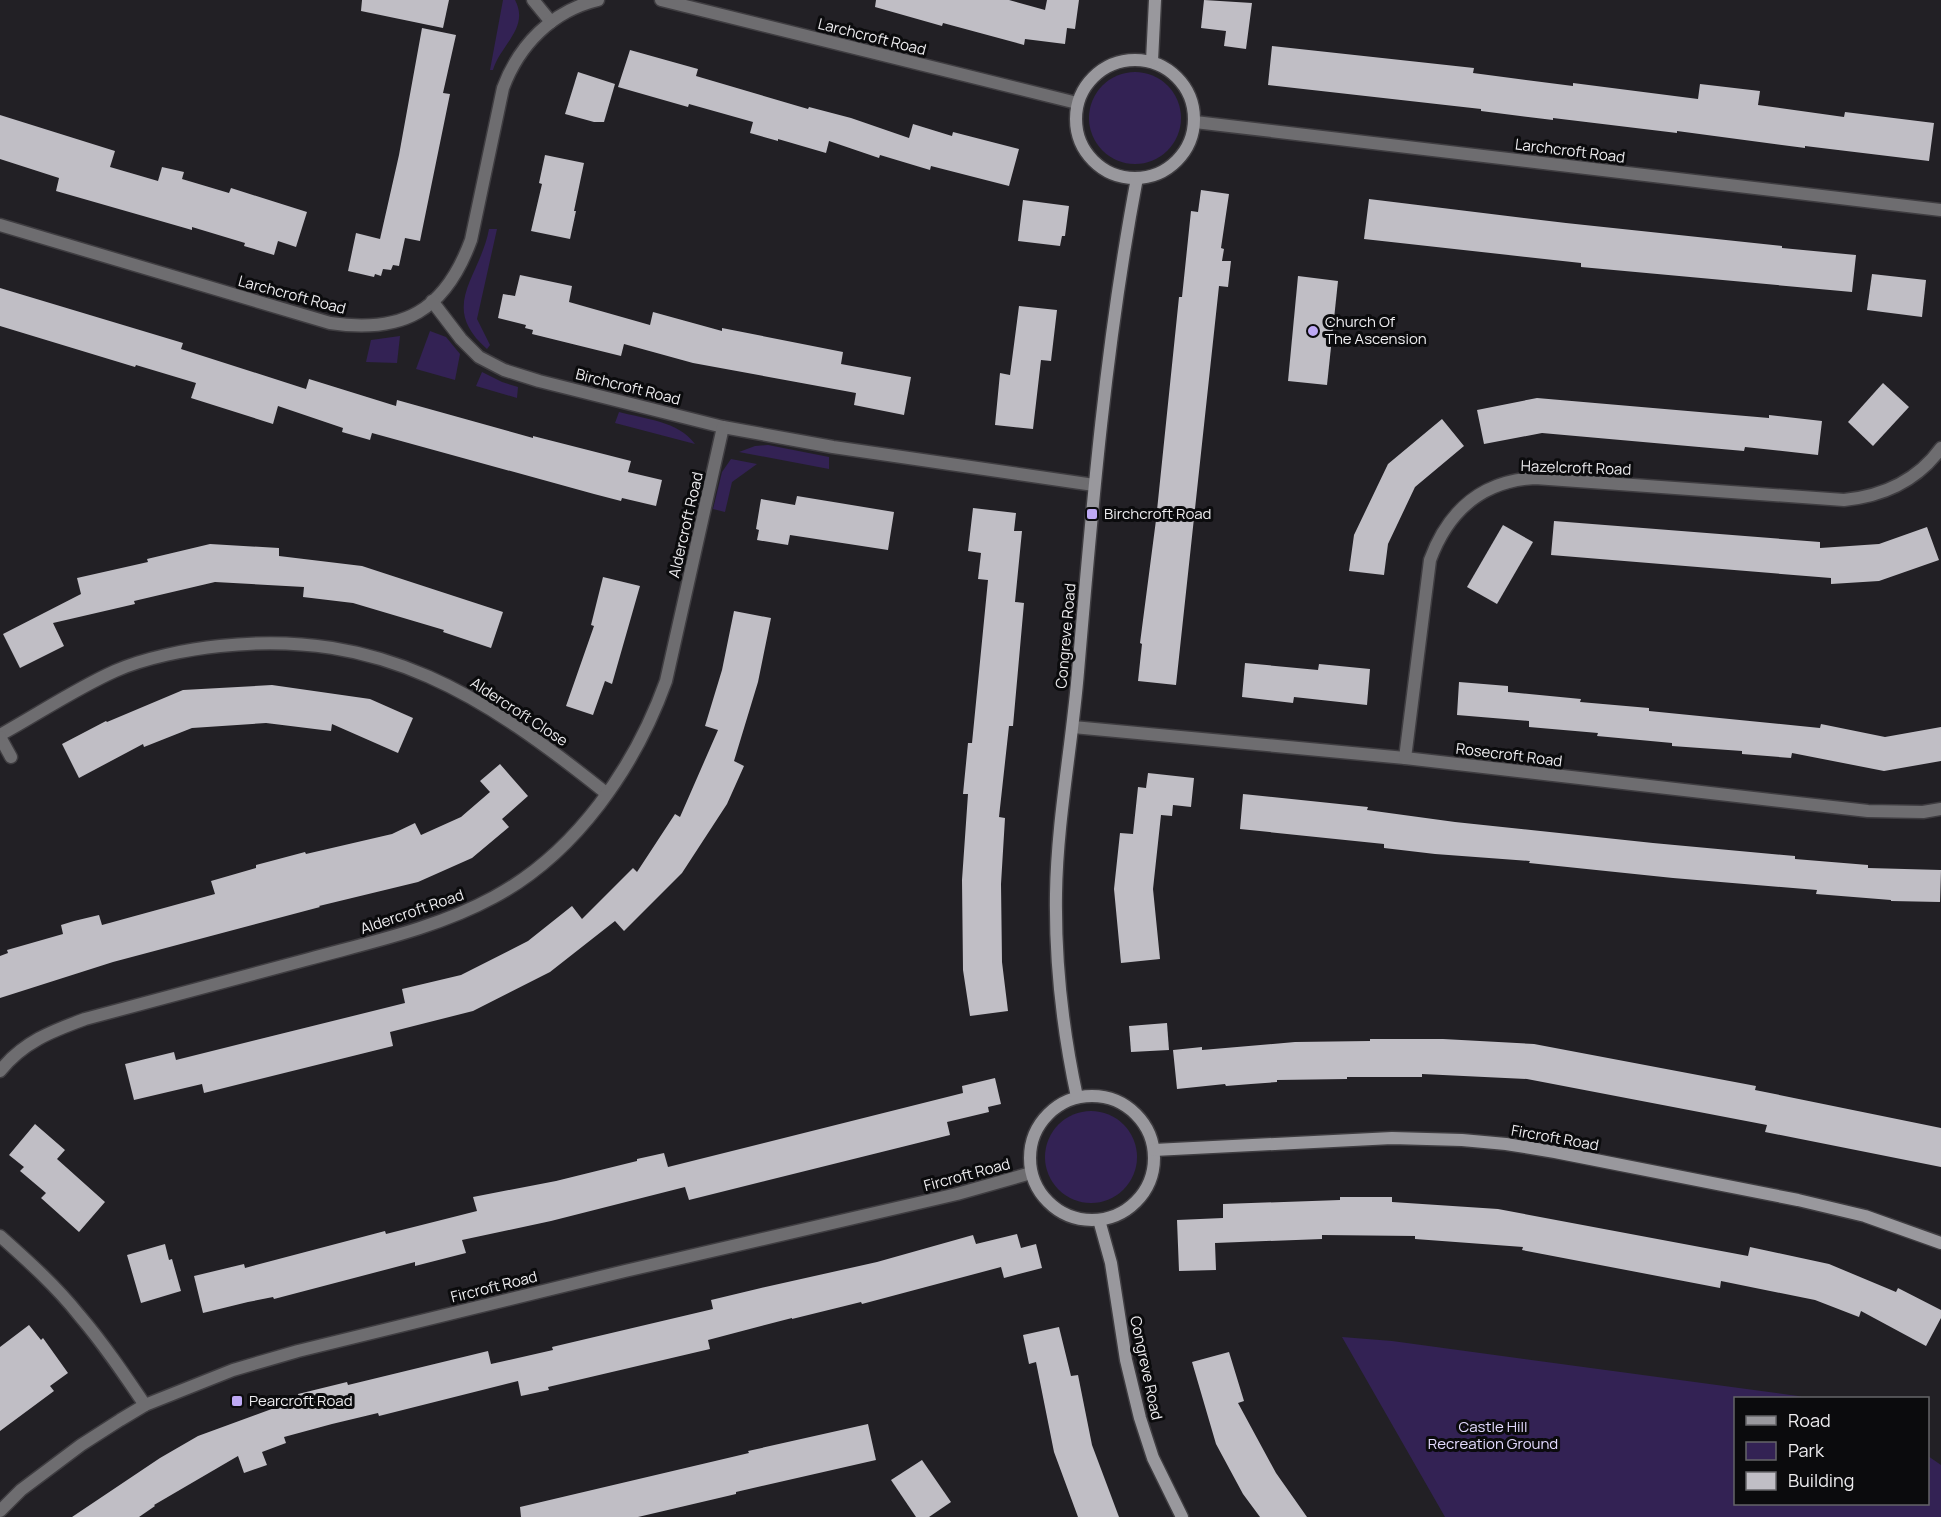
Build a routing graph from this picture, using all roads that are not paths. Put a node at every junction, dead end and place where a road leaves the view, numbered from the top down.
1 (534, 0) edge
2 (598, 0) edge
3 (661, 0) edge
4 (1155, 0) edge
5 (551, 22) junction
6 (1152, 62) junction
7 (1077, 104) junction
8 (1195, 122) junction
9 (1137, 178) junction
10 (1941, 210) edge
11 (0, 225) edge
12 (432, 302) junction
13 (723, 427) junction
14 (1941, 448) edge
15 (1094, 485) junction
16 (1073, 727) junction
17 (0, 736) edge
18 (11, 757) dead end
19 (1405, 758) junction
20 (606, 793) junction
21 (1941, 809) edge
22 (0, 1071) edge
23 (1077, 1097) junction
24 (1154, 1150) junction
25 (1031, 1173) junction
26 (1099, 1220) junction
27 (0, 1236) edge
28 (1941, 1243) edge
29 (145, 1405) junction
30 (0, 1510) edge
31 (1182, 1517) edge

1 - 5 street
2 - 5 street, Larchcroft Road
3 - 7 street, Larchcroft Road
4 - 6 street
5 - 12 street, Larchcroft Road
6 - 7 street
6 - 8 street
7 - 9 street
8 - 9 street
8 - 10 street, Larchcroft Road
9 - 15 street, Congreve Road
11 - 12 street, Larchcroft Road
12 - 13 street, Birchcroft Road
13 - 15 street, Birchcroft Road
13 - 20 street, Aldercroft Road
14 - 19 street, Hazelcroft Road
15 - 16 street, Congreve Road
16 - 19 street, Rosecroft Road
16 - 23 street, Congreve Road
17 - 18 street, Aldercroft Close
17 - 20 street, Aldercroft Close
19 - 21 street, Rosecroft Road
20 - 22 street, Aldercroft Road
23 - 24 street
23 - 25 street
24 - 26 street
24 - 28 street, Fircroft Road
25 - 26 street
25 - 29 street, Fircroft Road
26 - 31 street, Congreve Road
27 - 29 street
29 - 30 street, Fircroft Road

